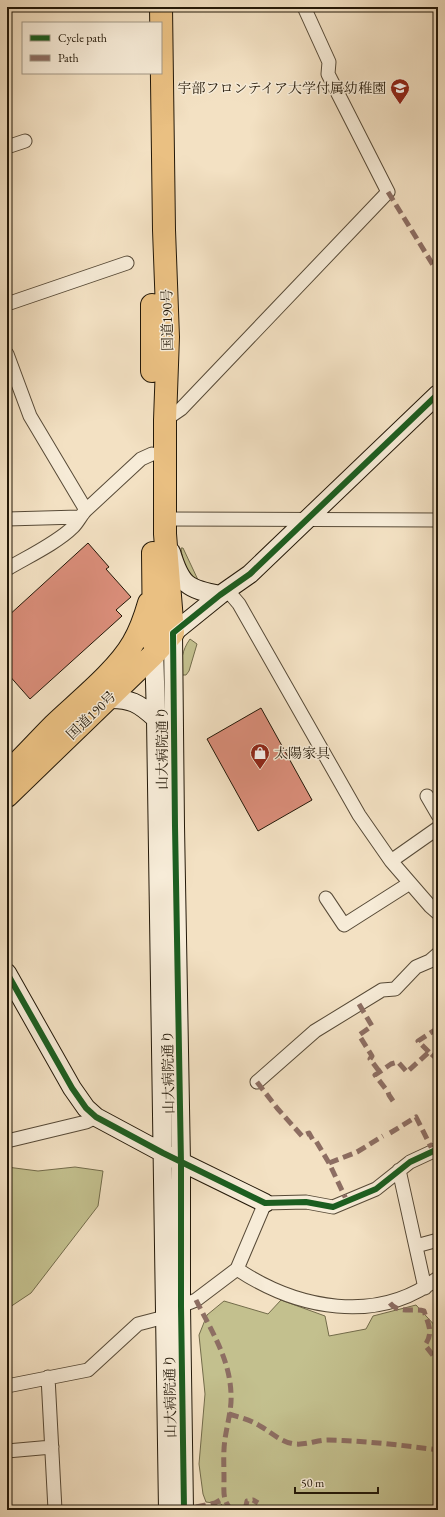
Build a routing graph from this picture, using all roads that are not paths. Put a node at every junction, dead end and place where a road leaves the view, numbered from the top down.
1 (150, 7) edge
2 (161, 7) edge
3 (304, 7) edge
4 (150, 22) edge
5 (161, 22) edge
6 (151, 74) edge
7 (162, 74) edge
8 (25, 141) dead end
9 (7, 147) edge
10 (127, 263) dead end
11 (7, 304) edge
12 (7, 354) edge
13 (438, 394) edge
14 (165, 420) junction
15 (152, 454) junction
16 (83, 514) junction
17 (7, 519) edge
18 (306, 519) junction
19 (438, 520) edge
20 (165, 527) junction
21 (7, 569) edge
22 (153, 584) junction
23 (224, 593) junction
24 (173, 633) junction
25 (154, 649) junction
26 (107, 699) junction
27 (156, 719) junction
28 (23, 758) junction
29 (7, 773) edge
30 (7, 796) edge
31 (427, 796) dead end
32 (438, 815) edge
33 (438, 828) edge
34 (391, 861) junction
35 (410, 883) junction
36 (326, 898) dead end
37 (438, 913) edge
38 (438, 954) edge
39 (7, 973) edge
40 (257, 1082) dead end
41 (96, 1117) junction
42 (7, 1141) edge
43 (438, 1149) edge
44 (163, 1153) junction
45 (181, 1163) junction
46 (399, 1170) junction
47 (265, 1203) junction
48 (438, 1240) edge
49 (416, 1246) junction
50 (237, 1269) junction
51 (438, 1278) edge
52 (425, 1288) junction
53 (180, 1306) junction
54 (165, 1317) junction
55 (48, 1377) junction
56 (7, 1386) edge
57 (52, 1447) junction
58 (7, 1451) edge
59 (55, 1510) edge
60 (168, 1510) edge
61 (184, 1510) edge

1 - 4 highway
2 - 5 highway, 国道190号
3 - 14 street
6 - 15 highway, 国道190号
7 - 14 highway, 国道190号
8 - 9 street
10 - 11 street
12 - 16 street
13 - 18 street
14 - 20 highway, 国道190号
15 - 16 street
15 - 22 highway, 国道190号
16 - 17 street
16 - 21 street
18 - 19 street
18 - 20 street
18 - 23 street
20 - 23 street
20 - 24 highway, 国道190号
22 - 25 highway, 国道190号
22 - 28 highway, 国道190号
23 - 24 street
23 - 34 street
24 - 25 highway, 国道190号
24 - 45 street, 山大病院通り
25 - 26 highway, 国道190号
25 - 27 street, 山大病院通り
25 - 28 highway, 国道190号
26 - 27 street
26 - 30 highway, 国道190号
27 - 44 street, 山大病院通り
28 - 29 highway, 国道190号
31 - 32 street
33 - 34 street
34 - 35 street
35 - 36 street
35 - 37 street
38 - 40 street
39 - 41 street
41 - 42 street
41 - 44 street
43 - 46 street
44 - 45 street
44 - 54 street, 山大病院通り
45 - 47 street
45 - 53 street, 山大病院通り
46 - 47 street
46 - 49 street
47 - 50 street
48 - 49 street
49 - 52 street
50 - 52 street
50 - 53 street
51 - 52 street
53 - 61 street, 山大病院通り
54 - 55 street
54 - 60 street, 山大病院通り
55 - 56 street
55 - 57 street
57 - 58 street
57 - 59 street

